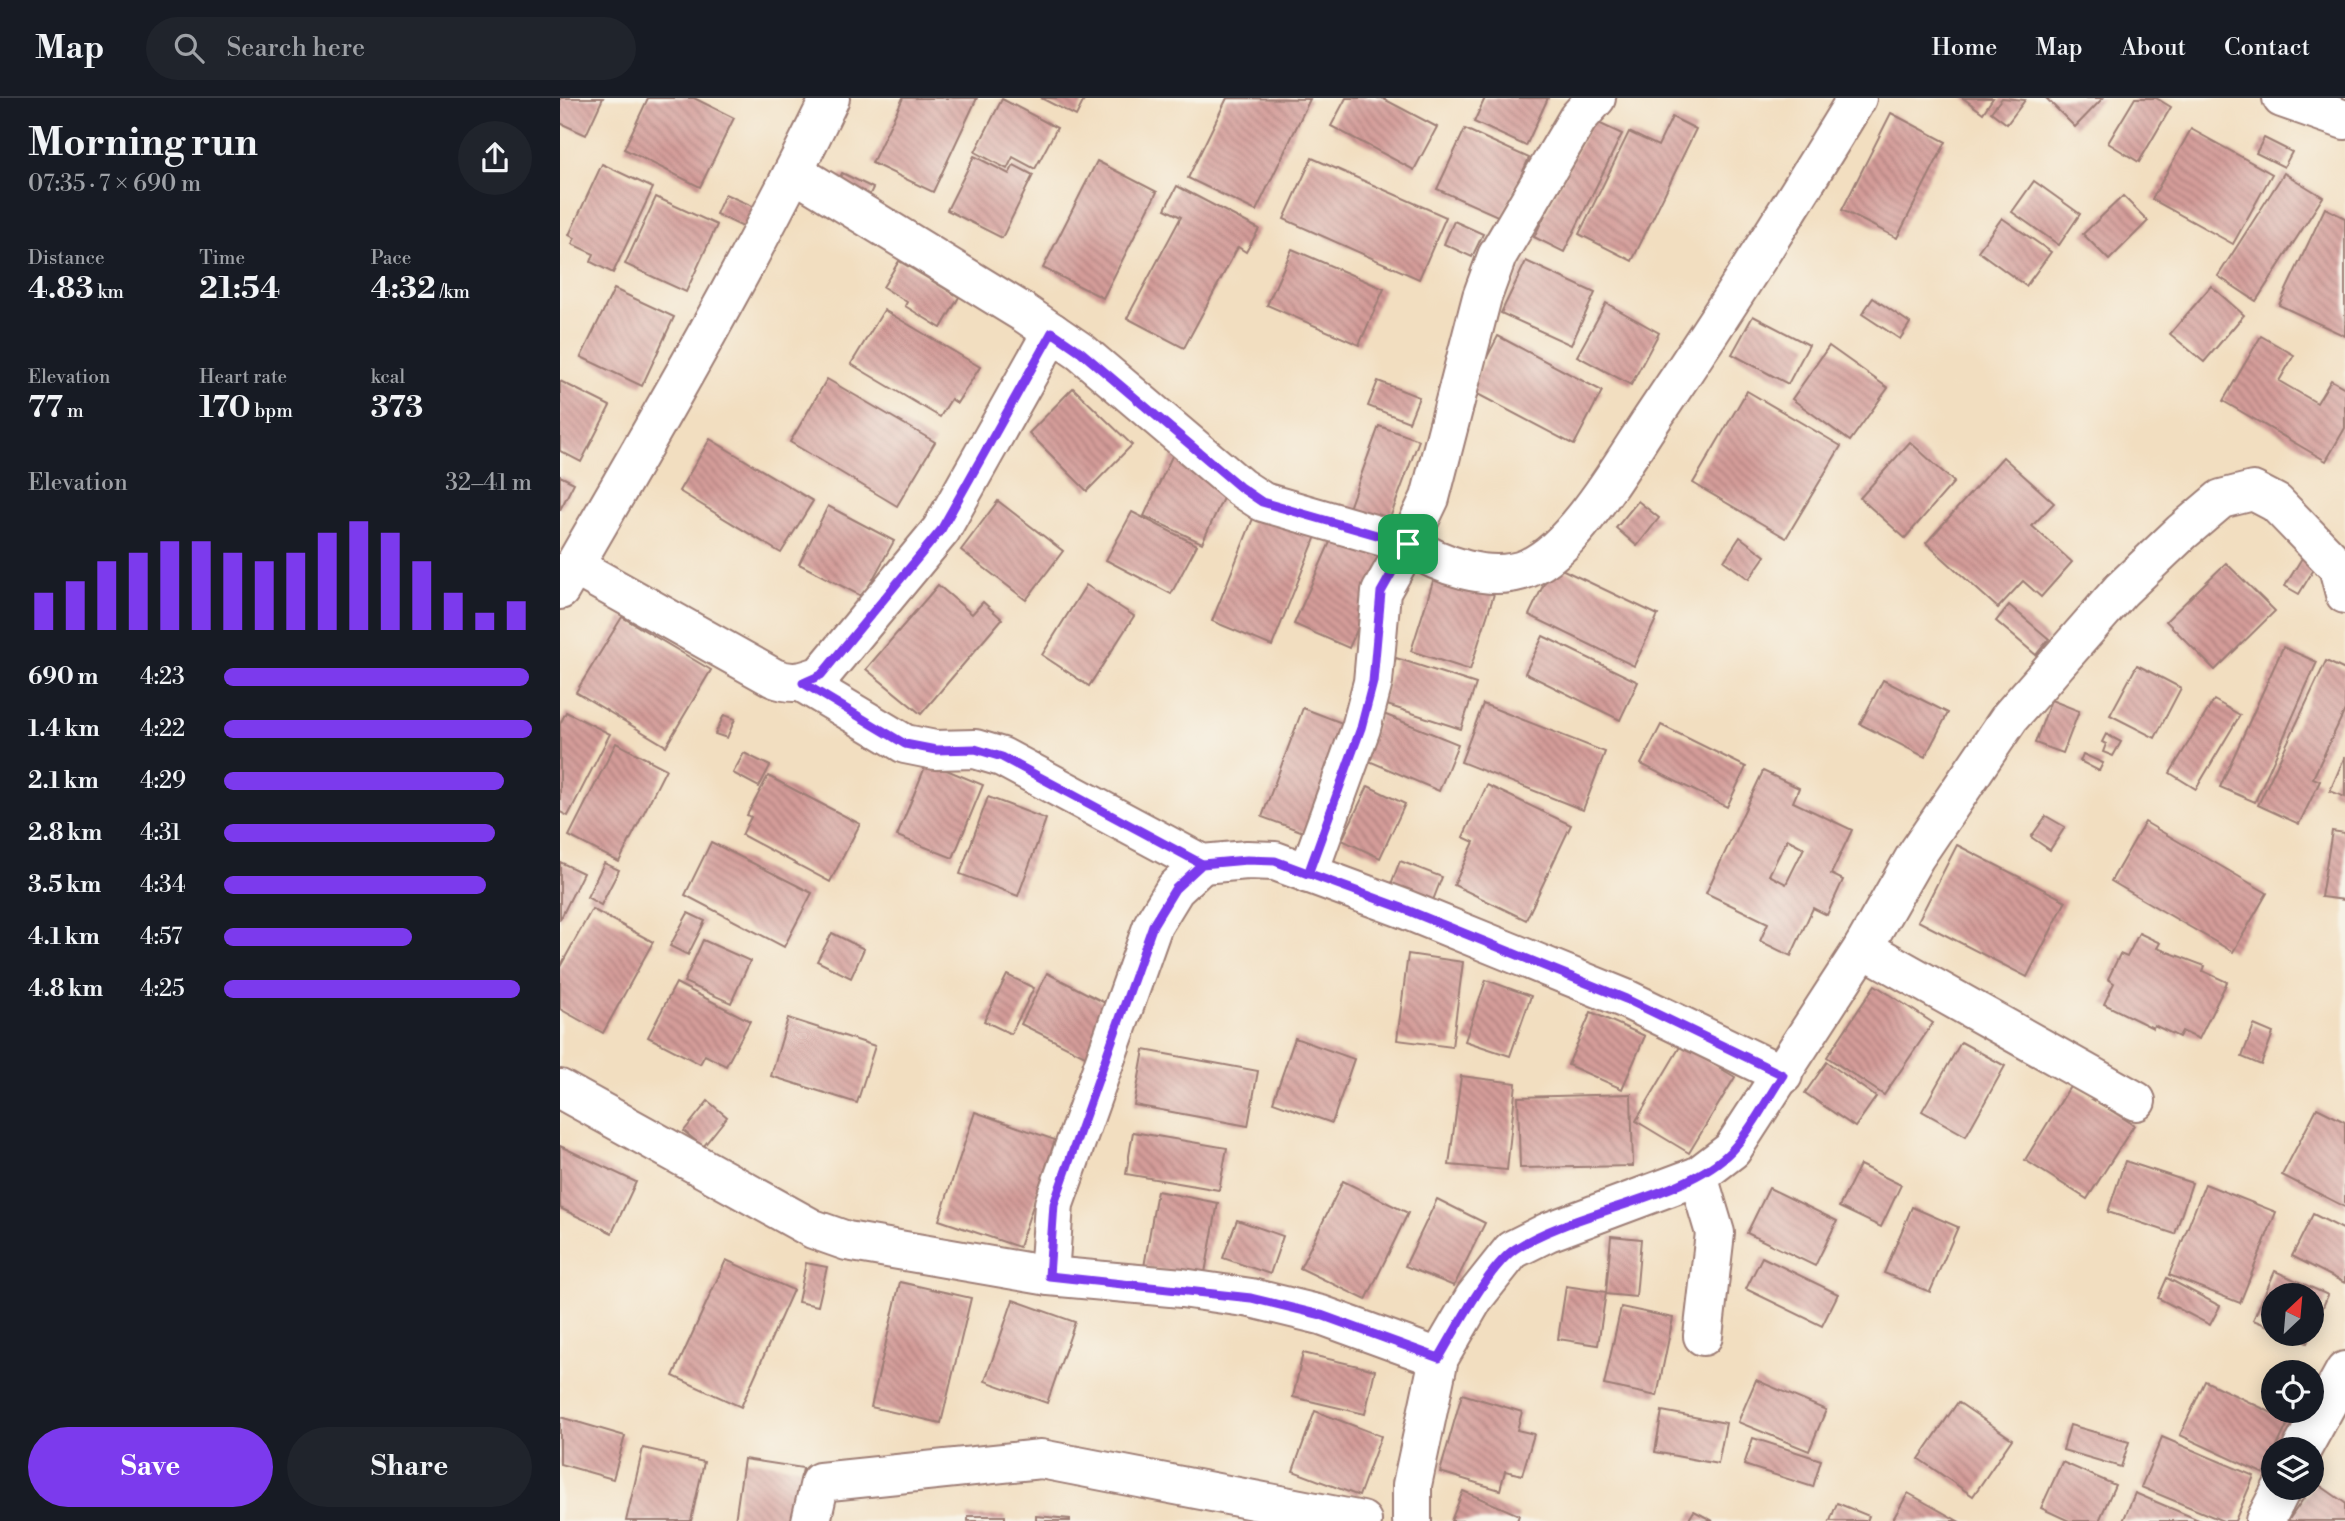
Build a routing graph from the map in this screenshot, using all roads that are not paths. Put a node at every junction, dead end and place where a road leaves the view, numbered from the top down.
1 (830, 98) edge
2 (1596, 98) edge
3 (1857, 98) edge
4 (2282, 98) edge
5 (2345, 120) edge
6 (794, 172) junction
7 (1052, 332) junction
8 (1408, 544) junction
9 (2343, 571) edge
10 (567, 578) edge
11 (803, 683) junction
12 (1202, 864) junction
13 (1308, 874) junction
14 (1863, 948) junction
15 (1783, 1075) junction
16 (560, 1089) edge
17 (2137, 1101) dead end
18 (1699, 1175) junction
19 (1049, 1276) junction
20 (1703, 1336) dead end
21 (1439, 1358) junction
22 (2345, 1371) edge
23 (2309, 1437) edge
24 (2276, 1500) edge
25 (811, 1521) edge
26 (1362, 1521) edge
27 (1412, 1521) edge
28 (2265, 1521) edge

1 - 6 street
2 - 8 street
3 - 8 street
4 - 5 street
6 - 7 street
6 - 10 street
7 - 8 street
7 - 11 street
8 - 13 street
9 - 14 street
10 - 11 street
11 - 12 street
12 - 13 street
12 - 19 street
13 - 15 street
14 - 15 street
14 - 17 street
15 - 18 street
16 - 19 street
18 - 20 street
18 - 21 street
19 - 21 street
21 - 27 street
22 - 23 street
24 - 28 street
25 - 26 street

